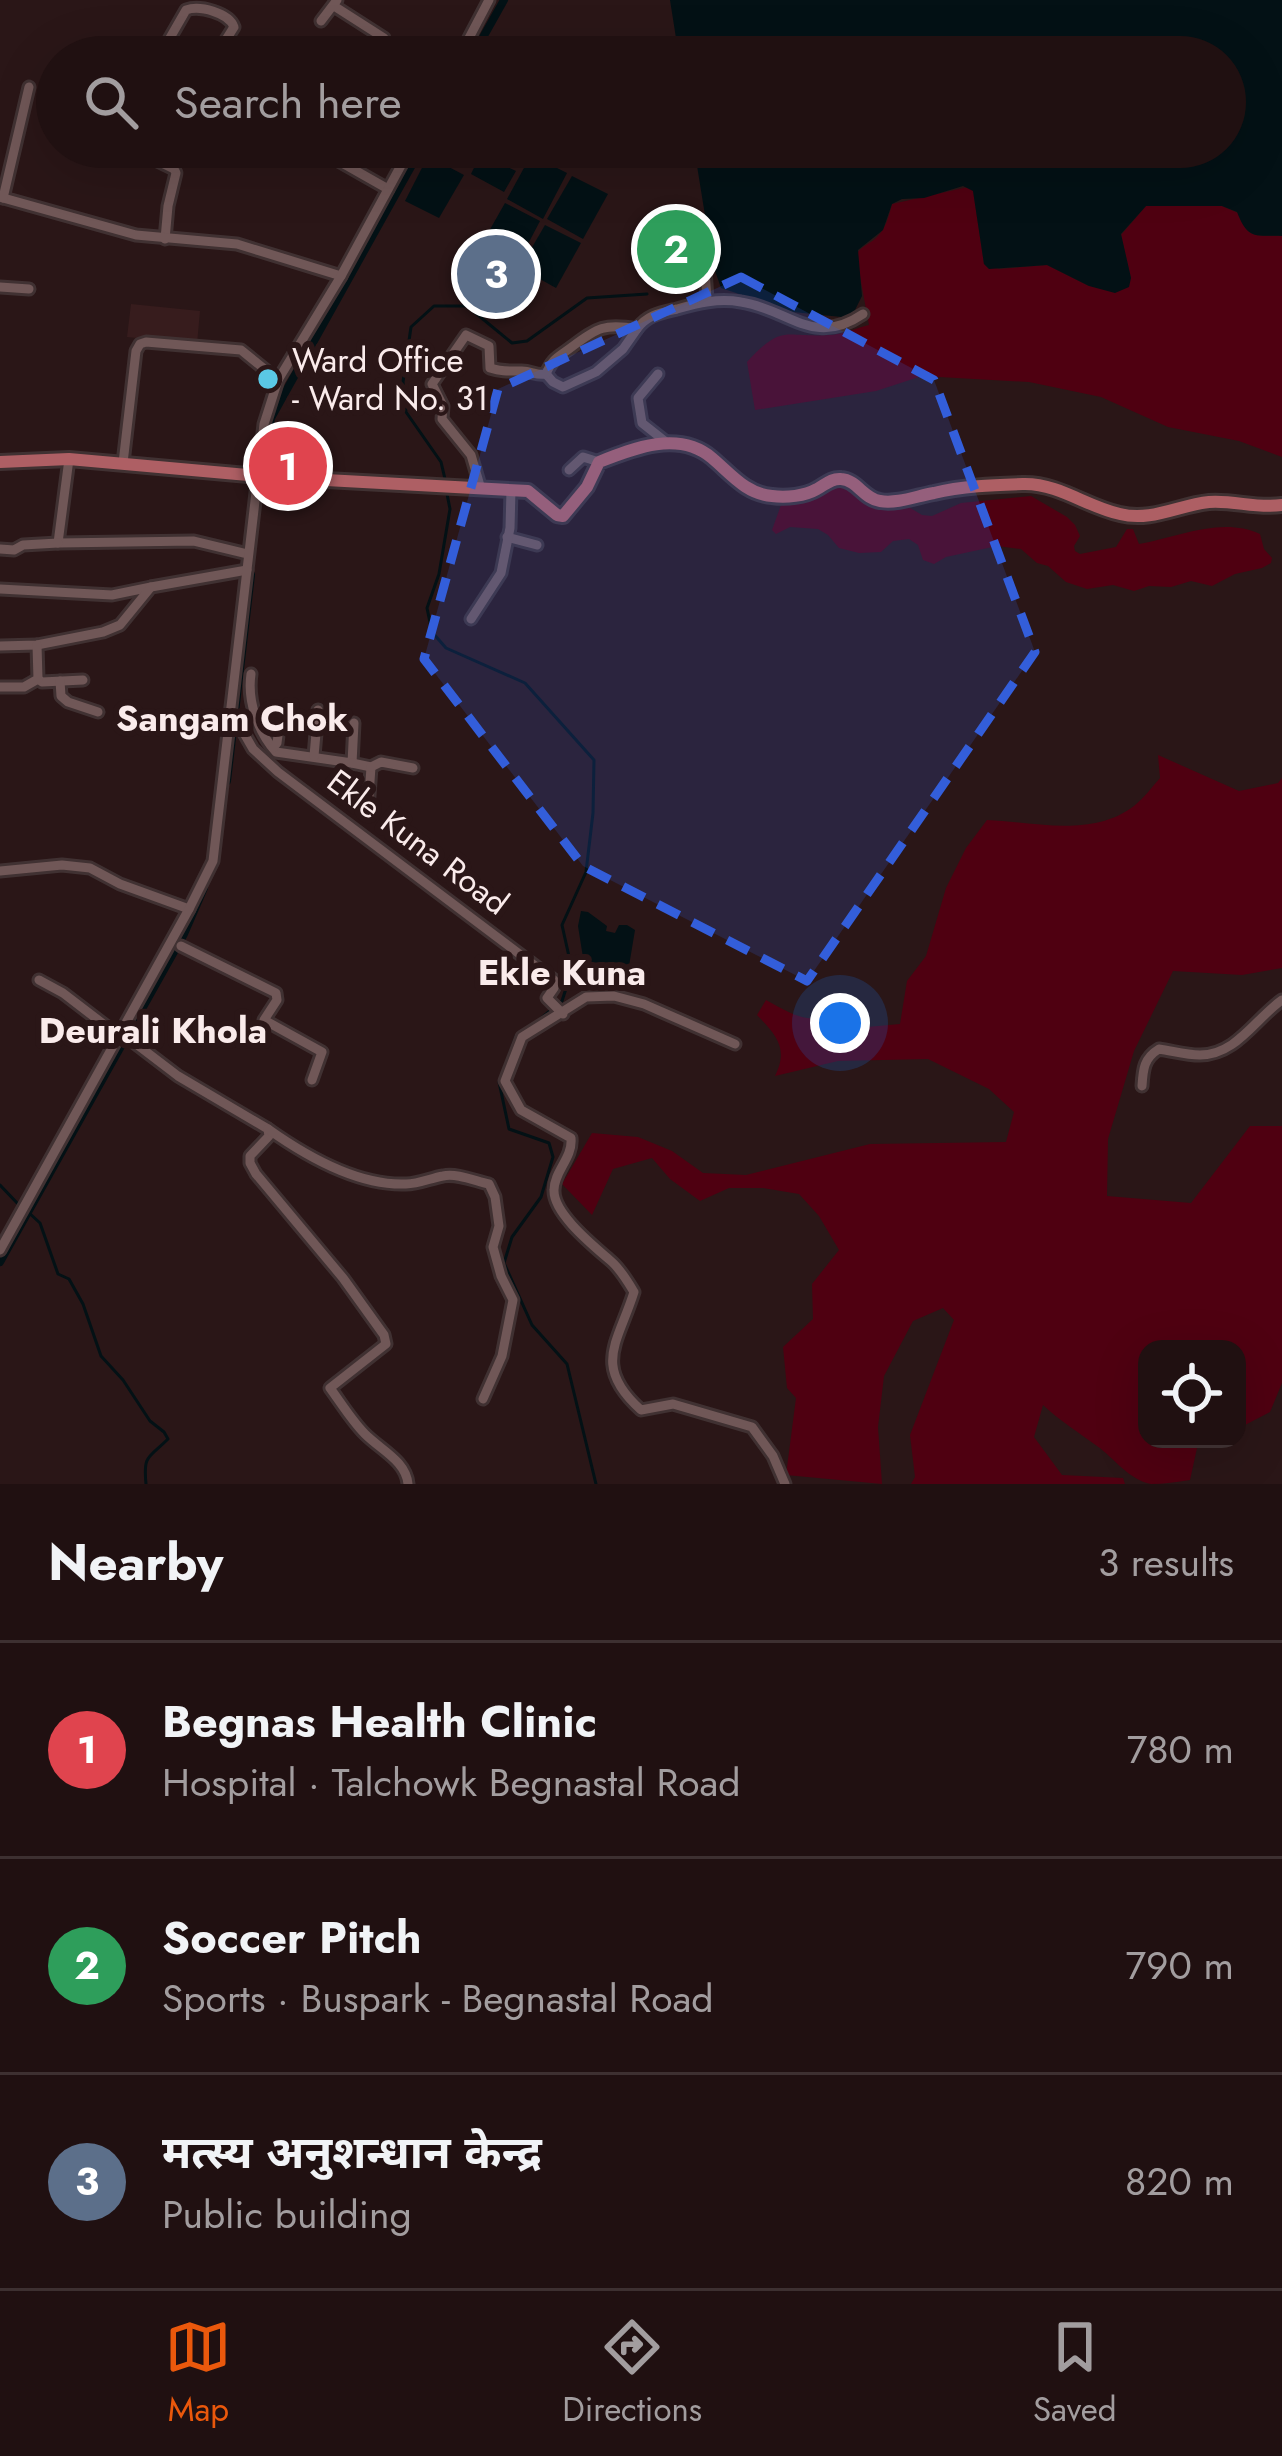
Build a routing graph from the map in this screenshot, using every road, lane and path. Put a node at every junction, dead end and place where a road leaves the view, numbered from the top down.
1 (484, 2) edge
2 (335, 3) edge
3 (321, 21) dead end
4 (171, 36) edge
5 (229, 36) edge
6 (381, 36) edge
7 (469, 36) edge
8 (29, 87) dead end
9 (172, 168) edge
10 (351, 168) edge
11 (400, 168) edge
12 (388, 189) junction
13 (1, 197) edge
14 (164, 238) junction
15 (705, 269) dead end
16 (341, 276) junction
17 (0, 287) edge
18 (29, 290) dead end
19 (707, 300) junction
20 (863, 314) dead end
21 (637, 328) junction
22 (546, 374) junction
23 (658, 374) dead end
24 (278, 380) junction
25 (666, 442) junction
26 (69, 459) junction
27 (0, 462) edge
28 (599, 462) junction
29 (123, 463) junction
30 (569, 470) dead end
31 (259, 475) junction
32 (475, 488) junction
33 (511, 490) junction
34 (1282, 505) edge
35 (507, 537) junction
36 (58, 543) junction
37 (537, 545) dead end
38 (0, 549) edge
39 (248, 554) junction
40 (247, 570) junction
41 (152, 587) junction
42 (0, 589) edge
43 (471, 620) dead end
44 (37, 645) junction
45 (0, 646) edge
46 (251, 674) dead end
47 (38, 679) junction
48 (83, 680) dead end
49 (60, 681) junction
50 (0, 687) edge
51 (318, 710) dead end
52 (98, 712) dead end
53 (354, 723) dead end
54 (279, 727) dead end
55 (238, 729) junction
56 (262, 729) junction
57 (273, 748) junction
58 (314, 756) junction
59 (352, 763) junction
60 (371, 767) junction
61 (413, 768) dead end
62 (368, 810) dead end
63 (0, 871) edge
64 (189, 909) junction
65 (181, 946) dead end
66 (39, 980) dead end
67 (1282, 1000) edge
68 (563, 1014) junction
69 (125, 1036) junction
70 (735, 1044) dead end
71 (311, 1080) dead end
72 (1142, 1086) dead end
73 (268, 1129) junction
74 (0, 1250) edge
75 (483, 1399) dead end
76 (408, 1484) edge
77 (785, 1484) edge

1 - 7 street
2 - 3 street
2 - 6 street
4 - 5 street
8 - 13 street
9 - 14 street
10 - 12 street
11 - 12 street
12 - 16 street
13 - 14 street
14 - 16 street
15 - 19 street
16 - 24 street
17 - 18 street
19 - 20 street
19 - 21 street
21 - 22 street
21 - 22 street
22 - 32 street
23 - 25 street
24 - 29 street
24 - 31 street
25 - 28 main road
25 - 34 main road
26 - 27 main road
26 - 29 main road
26 - 36 street
28 - 30 street
28 - 33 main road
29 - 31 main road
31 - 32 main road
31 - 39 street
32 - 33 main road
33 - 35 street
35 - 37 street
35 - 43 street
36 - 38 street
36 - 39 street
39 - 40 street
40 - 41 street
40 - 55 street
41 - 42 street
41 - 44 street
44 - 45 street
44 - 47 street
46 - 56 street
47 - 49 street
47 - 50 street
48 - 49 street
49 - 52 street
51 - 58 street
53 - 59 street
54 - 57 street
55 - 56 street
55 - 64 street
55 - 68 street, Ekle Kuna Road
56 - 57 street
57 - 58 street
58 - 59 street
59 - 60 street
60 - 61 street
60 - 62 street
63 - 64 street
64 - 69 street
65 - 71 street
66 - 69 street
67 - 72 street
68 - 70 street
68 - 77 street
69 - 73 street
69 - 74 street
73 - 75 street
73 - 76 street

